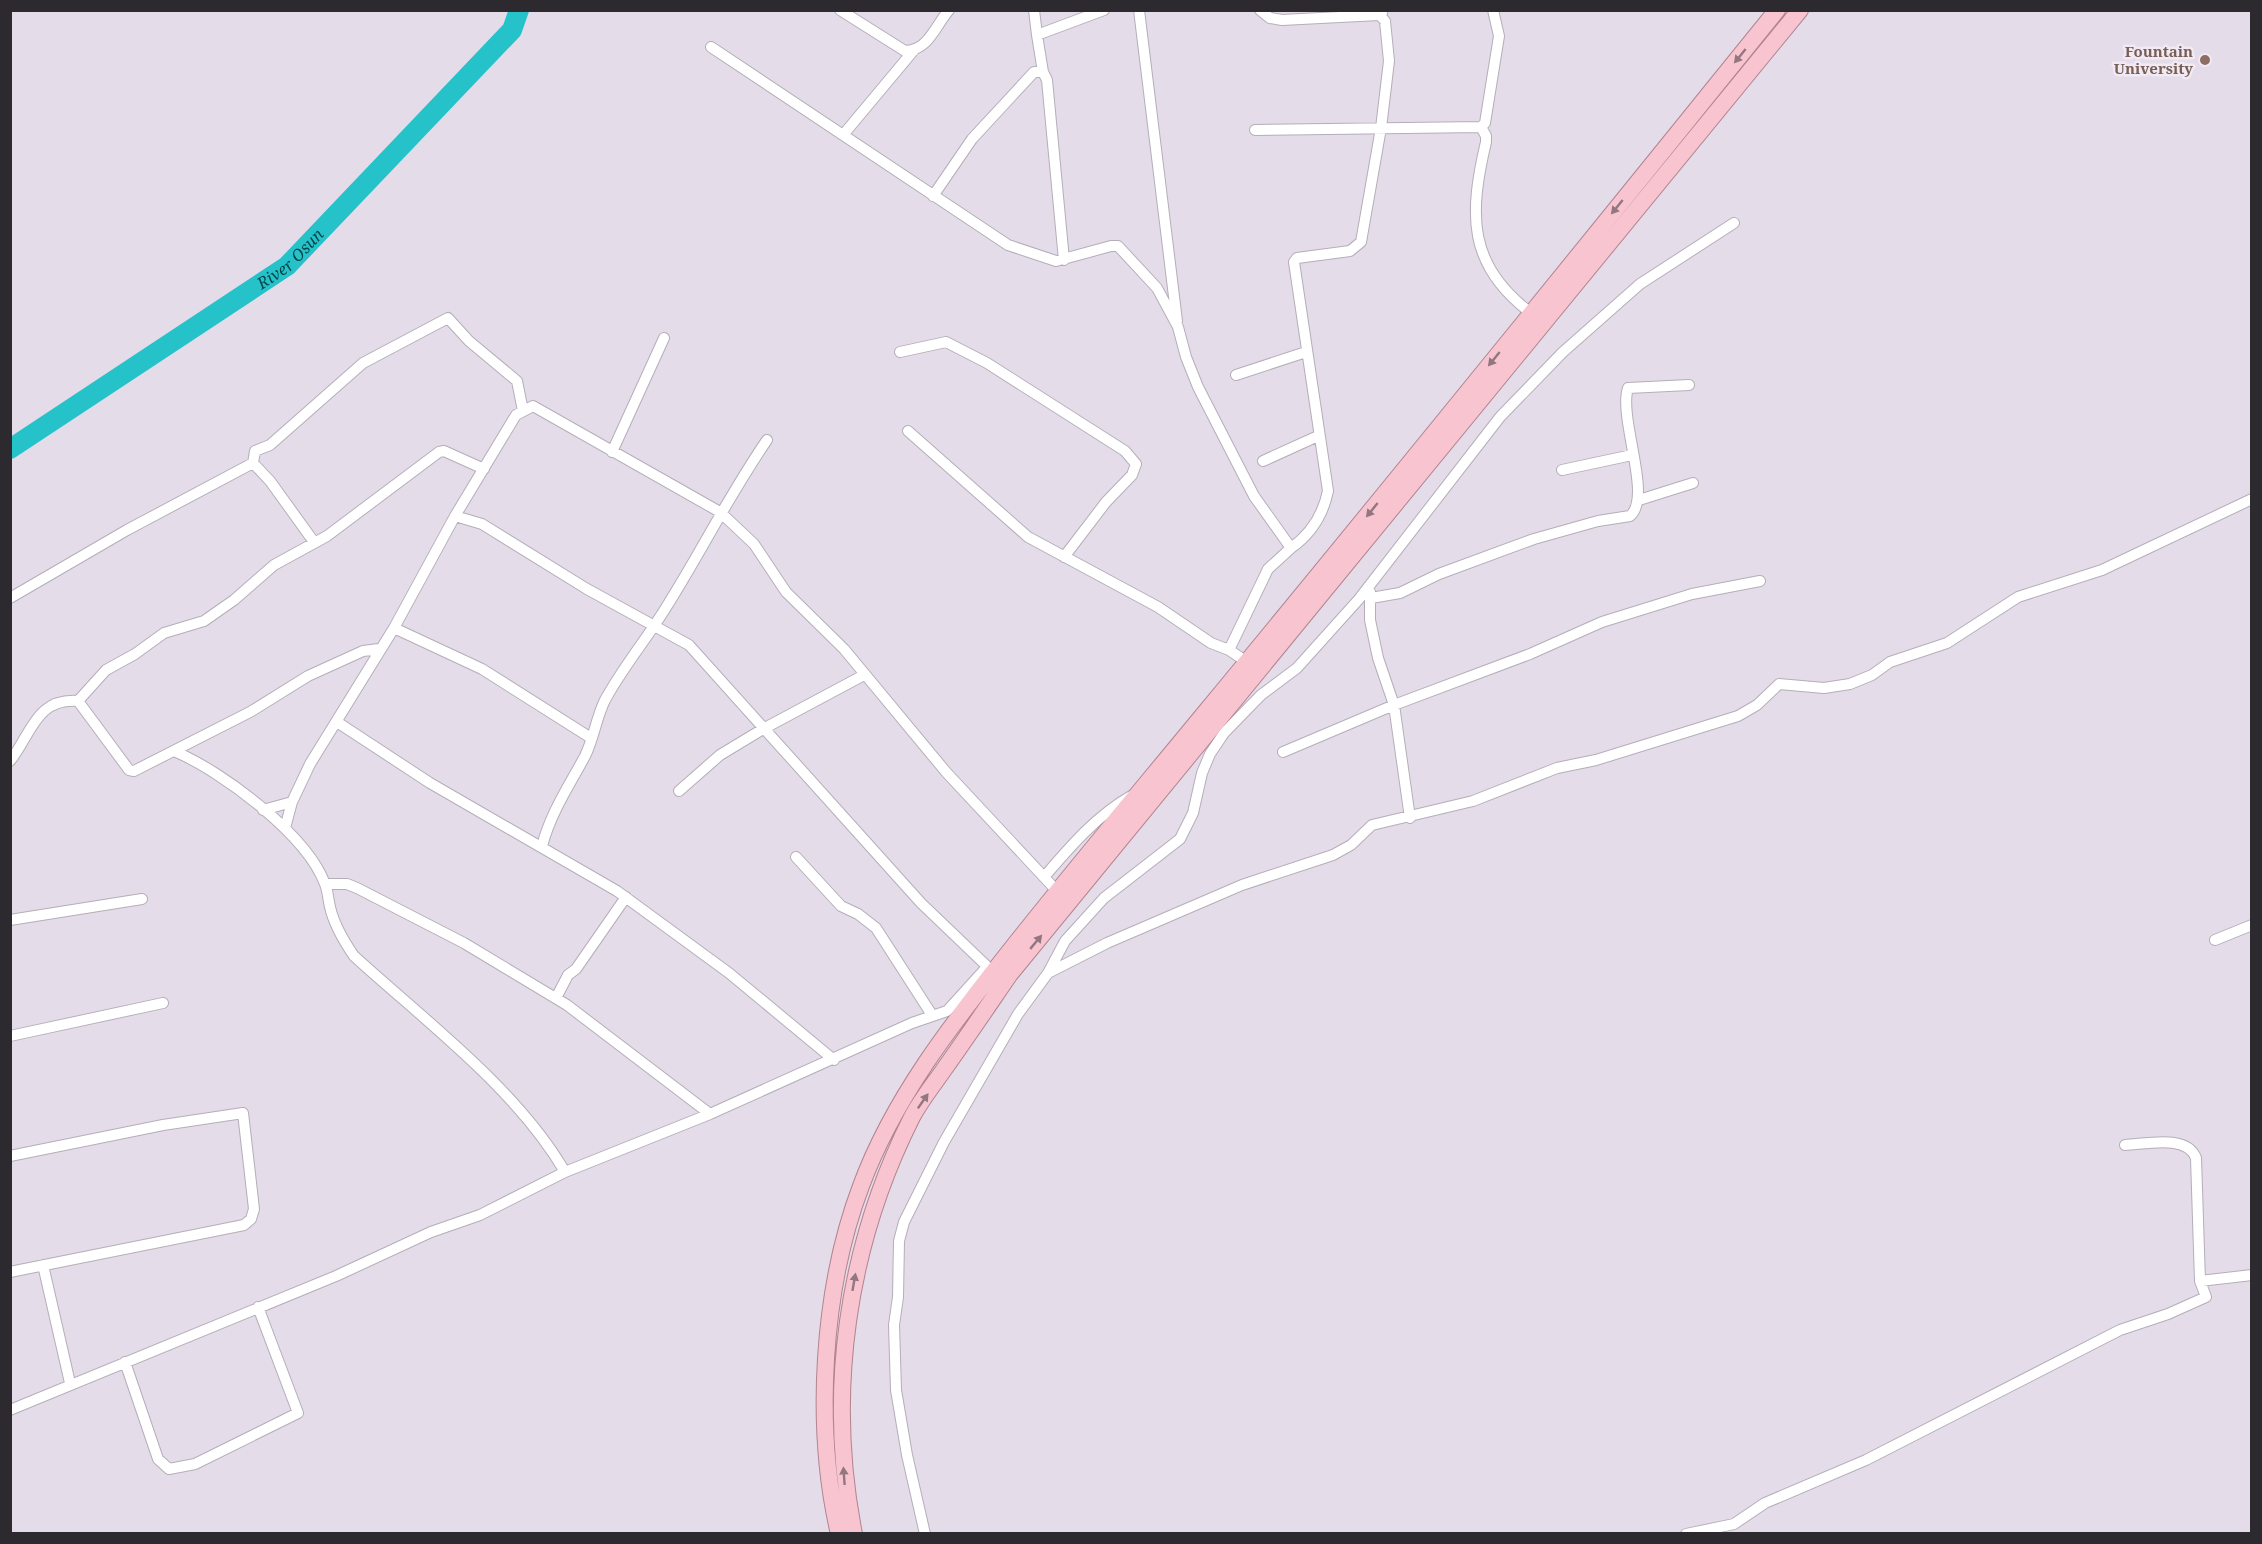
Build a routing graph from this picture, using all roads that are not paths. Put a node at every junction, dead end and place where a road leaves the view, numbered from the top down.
1 (840, 10) edge
2 (949, 10) edge
3 (1034, 10) edge
4 (1104, 10) edge
5 (1139, 10) edge
6 (1260, 10) edge
7 (1493, 10) edge
8 (1777, 10) edge
9 (1800, 10) edge
10 (1379, 12) edge
11 (1037, 35) junction
12 (711, 47) dead end
13 (914, 50) junction
14 (1042, 72) junction
15 (1481, 127) junction
16 (1381, 128) junction
17 (1255, 130) dead end
18 (843, 135) junction
19 (933, 196) junction
20 (1734, 223) dead end
21 (1064, 260) junction
22 (1173, 284) junction
23 (1156, 288) junction
24 (1532, 313) junction
25 (1178, 327) junction
26 (664, 338) dead end
27 (900, 352) dead end
28 (1306, 352) junction
29 (1236, 375) dead end
30 (1689, 385) dead end
31 (523, 411) junction
32 (908, 431) dead end
33 (1318, 436) junction
34 (767, 440) dead end
35 (612, 452) junction
36 (1632, 455) junction
37 (1263, 461) dead end
38 (253, 463) junction
39 (484, 469) junction
40 (1563, 470) dead end
41 (1693, 483) dead end
42 (2252, 499) edge
43 (1639, 500) junction
44 (720, 512) junction
45 (455, 516) junction
46 (314, 542) junction
47 (1291, 548) junction
48 (1064, 557) junction
49 (1760, 581) dead end
50 (1368, 586) junction
51 (10, 598) edge
52 (1371, 598) junction
53 (653, 626) junction
54 (394, 628) junction
55 (379, 649) junction
56 (1229, 650) junction
57 (1253, 667) junction
58 (864, 675) junction
59 (1278, 682) junction
60 (78, 701) junction
61 (1394, 705) junction
62 (337, 722) junction
63 (763, 729) junction
64 (591, 738) junction
65 (176, 752) junction
66 (1283, 752) dead end
67 (10, 761) edge
68 (679, 791) dead end
69 (1140, 791) junction
70 (292, 802) junction
71 (263, 810) junction
72 (1410, 818) junction
73 (285, 828) junction
74 (542, 846) junction
75 (796, 857) dead end
76 (1044, 876) junction
77 (325, 884) junction
78 (1058, 891) junction
79 (626, 897) junction
80 (142, 898) dead end
81 (10, 920) edge
82 (2252, 925) edge
83 (2215, 940) dead end
84 (990, 970) junction
85 (1048, 974) junction
86 (556, 998) junction
87 (163, 1003) dead end
88 (932, 1015) junction
89 (10, 1036) edge
90 (834, 1060) junction
91 (710, 1114) junction
92 (2125, 1145) dead end
93 (10, 1156) edge
94 (565, 1172) junction
95 (43, 1265) junction
96 (10, 1272) edge
97 (2252, 1275) edge
98 (2200, 1281) junction
99 (258, 1307) junction
100 (125, 1362) junction
101 (70, 1383) junction
102 (10, 1410) edge
103 (839, 1533) edge
104 (854, 1533) edge
105 (925, 1533) edge
106 (1686, 1533) edge

1 - 13 street
2 - 13 street
3 - 11 street
4 - 11 street
5 - 22 street
6 - 10 street
7 - 15 street
8 -> 24 highway
9 - 57 highway
10 - 16 street
11 - 14 street
12 - 18 street
13 - 18 street
14 - 19 street
14 - 21 street
15 - 16 street
15 - 24 street
16 - 17 street
16 - 28 street
18 - 19 street
19 - 21 street
20 - 50 street
21 - 23 street
22 - 23 street
22 - 25 street
23 - 25 street
24 -> 57 highway
25 - 47 street
26 - 35 street
27 - 48 street
28 - 29 street
28 - 33 street
30 - 36 street
31 - 35 street
31 - 38 street
31 - 39 street
32 - 48 street
33 - 37 street
33 - 47 street
34 - 44 street
35 - 44 street
36 - 40 street
36 - 43 street
38 - 46 street
38 - 51 street
39 - 45 street
39 - 46 street
41 - 43 street
42 - 72 street
43 - 52 street
44 - 53 street
44 - 58 street
45 - 53 street
45 - 54 street
46 - 60 street
47 - 56 street
48 - 56 street
49 - 61 street
50 - 52 street
50 - 59 street
52 - 61 street
53 - 63 street
53 - 64 street
54 - 55 street
54 - 64 street
55 - 62 street
55 - 65 street
56 - 57 street
57 - 59 street
57 - 69 highway
104 -> 57 highway
58 - 63 street
58 - 76 street
59 - 85 street
60 - 65 street
60 - 67 street
61 - 66 street
61 - 72 street
62 - 70 street
62 - 74 street
63 - 68 street
63 - 84 street
64 - 74 street
65 - 71 street
69 - 76 street
69 - 78 highway
70 - 71 street
70 - 73 street
71 - 73 street
72 - 85 street
73 - 77 street
74 - 79 street
75 - 88 street
76 - 78 street
77 - 86 street
77 - 94 street
78 - 84 highway
79 - 86 street
79 - 90 street
80 - 81 street
82 - 83 street
84 - 88 street
84 - 103 highway
85 - 105 street
86 - 91 street
87 - 89 street
88 - 90 street
90 - 91 street
91 - 94 street
92 - 98 street
93 - 95 street
94 - 99 street
95 - 96 street
95 - 101 street
97 - 98 street
98 - 106 street
99 - 100 street
99 - 100 street
100 - 101 street
101 - 102 street

